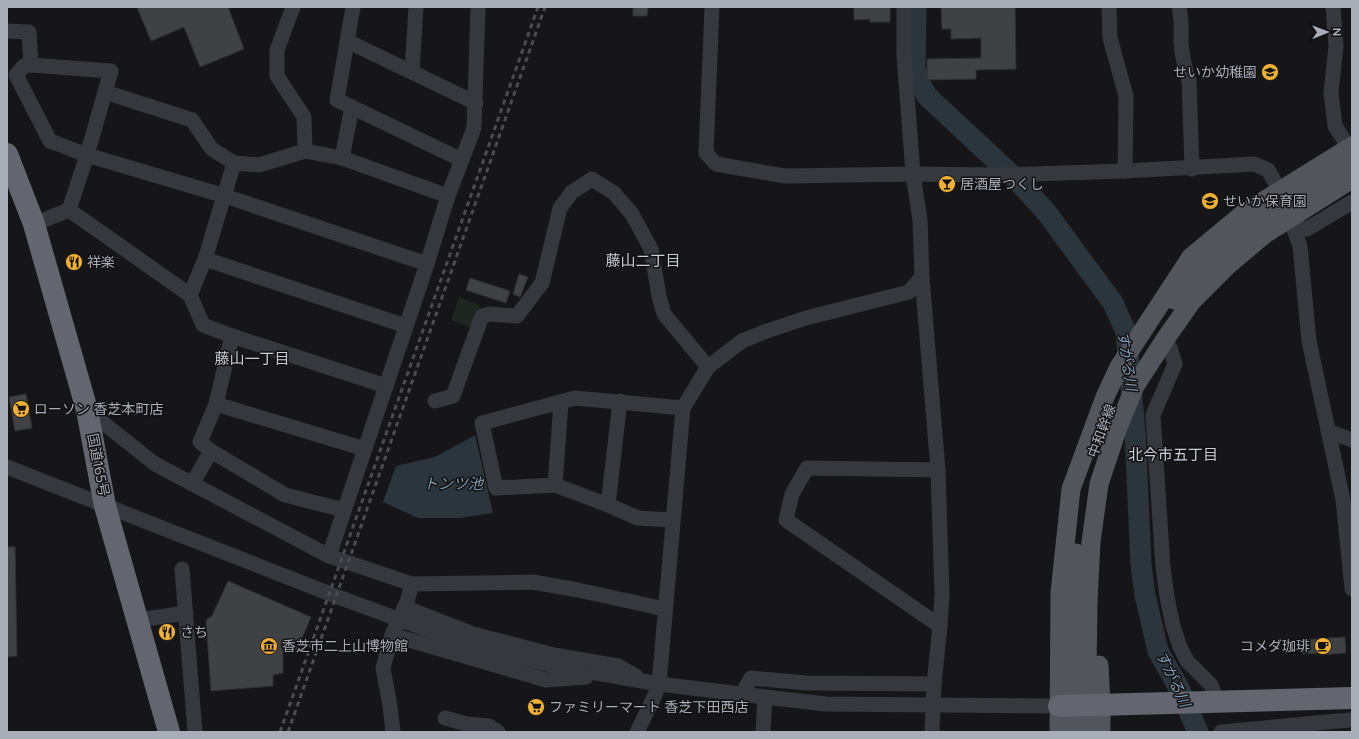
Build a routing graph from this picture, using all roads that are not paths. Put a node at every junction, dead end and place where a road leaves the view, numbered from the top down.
1 (293, 7) edge
2 (354, 7) edge
3 (416, 7) edge
4 (478, 7) edge
5 (712, 7) edge
6 (904, 7) edge
7 (1109, 7) edge
8 (1179, 7) edge
9 (1333, 7) edge
10 (7, 31) edge
11 (347, 42) junction
12 (31, 65) junction
13 (412, 72) junction
14 (105, 92) junction
15 (476, 103) junction
16 (352, 107) junction
17 (305, 151) junction
18 (1351, 152) edge
19 (7, 154) edge
20 (87, 155) junction
21 (342, 158) junction
22 (462, 160) junction
23 (234, 163) junction
24 (1192, 169) junction
25 (1125, 172) junction
26 (913, 174) junction
27 (1352, 179) edge
28 (1352, 190) edge
29 (1280, 191) junction
30 (225, 196) junction
31 (448, 196) junction
32 (1352, 202) edge
33 (69, 210) junction
34 (34, 224) junction
35 (1293, 227) junction
36 (206, 259) junction
37 (427, 264) junction
38 (922, 277) junction
39 (190, 295) junction
40 (406, 326) junction
41 (232, 336) junction
42 (1170, 348) junction
43 (708, 367) junction
44 (386, 386) junction
45 (435, 401) dead end
46 (620, 401) junction
47 (561, 402) junction
48 (216, 404) junction
49 (683, 408) junction
50 (87, 410) junction
51 (1328, 431) junction
52 (1352, 440) edge
53 (365, 449) junction
54 (210, 451) junction
55 (7, 467) edge
56 (938, 470) junction
57 (192, 484) junction
58 (555, 485) junction
59 (608, 505) junction
60 (105, 506) junction
61 (344, 510) junction
62 (672, 520) junction
63 (329, 556) junction
64 (182, 569) dead end
65 (412, 584) junction
66 (1352, 589) edge
67 (404, 607) junction
68 (665, 609) junction
69 (186, 613) junction
70 (138, 620) junction
71 (940, 626) junction
72 (392, 635) junction
73 (609, 675) junction
74 (643, 681) junction
75 (659, 684) junction
76 (934, 684) junction
77 (742, 694) junction
78 (1351, 694) edge
79 (765, 697) junction
80 (1209, 701) junction
81 (1101, 705) junction
82 (1059, 706) junction
83 (445, 718) dead end
84 (1350, 726) edge
85 (169, 732) edge
86 (195, 732) edge
87 (393, 732) edge
88 (498, 732) edge
89 (637, 732) edge
90 (763, 732) edge
91 (932, 732) edge
92 (1059, 732) edge
93 (1073, 732) edge
94 (1086, 732) edge
95 (1101, 732) edge
96 (1221, 732) edge

1 - 17 street
2 - 11 street
3 - 13 street
4 - 15 street
5 - 26 street
6 - 26 street
7 - 25 street
8 - 24 street
9 - 18 street
10 - 12 street
11 - 13 street
11 - 16 street
12 - 14 street
12 - 20 street
13 - 15 street
14 - 20 street
14 - 23 street
15 - 22 street
16 - 21 street
16 - 22 street
17 - 21 street
17 - 23 street
18 - 29 main road
18 - 93 main road, 中和幹線
19 - 34 highway, 国道165号
20 - 30 street
20 - 33 street
21 - 31 street
22 - 31 street
23 - 30 street
24 - 25 street
24 - 29 street
25 - 26 street
26 - 38 street
27 - 94 main road, 中和幹線
28 - 35 main road
29 - 35 street
29 - 82 main road
30 - 36 street
30 - 37 street
31 - 37 street
32 - 35 street
33 - 34 street
33 - 39 street
34 - 50 highway, 国道165号
35 - 42 main road
35 - 51 street
36 - 39 street
36 - 40 street
37 - 40 street
38 - 43 street
38 - 56 street
39 - 41 street
40 - 44 street
41 - 44 street
41 - 48 street
42 - 80 street
42 - 81 main road
43 - 45 street
43 - 49 street
44 - 53 street
46 - 47 street
46 - 49 street
46 - 59 street
47 - 58 street
47 - 58 street
48 - 53 street
48 - 54 street
49 - 62 street
50 - 57 street
50 - 60 highway, 国道165号
51 - 52 street
51 - 66 street
53 - 61 street
54 - 57 street
54 - 61 street
55 - 60 street
56 - 71 street
56 - 71 street
57 - 63 street
58 - 59 street
59 - 62 street
60 - 70 highway, 国道165号
60 - 73 street
61 - 63 street
62 - 68 street
63 - 65 street
64 - 69 street
65 - 67 street
65 - 68 street
67 - 72 street
67 - 74 street
68 - 75 street
69 - 70 street
69 - 86 street
70 - 85 highway, 国道165号
71 - 76 street
72 - 73 street
72 - 87 street
73 - 74 street
74 - 75 street
75 - 77 street
75 - 89 street
76 - 77 street
76 - 91 street
77 - 79 street
78 - 80 highway
78 - 84 street
79 - 82 street
79 - 90 street
80 - 81 highway
81 - 82 highway
81 - 95 main road
82 - 92 main road
83 - 88 street
84 - 96 street

